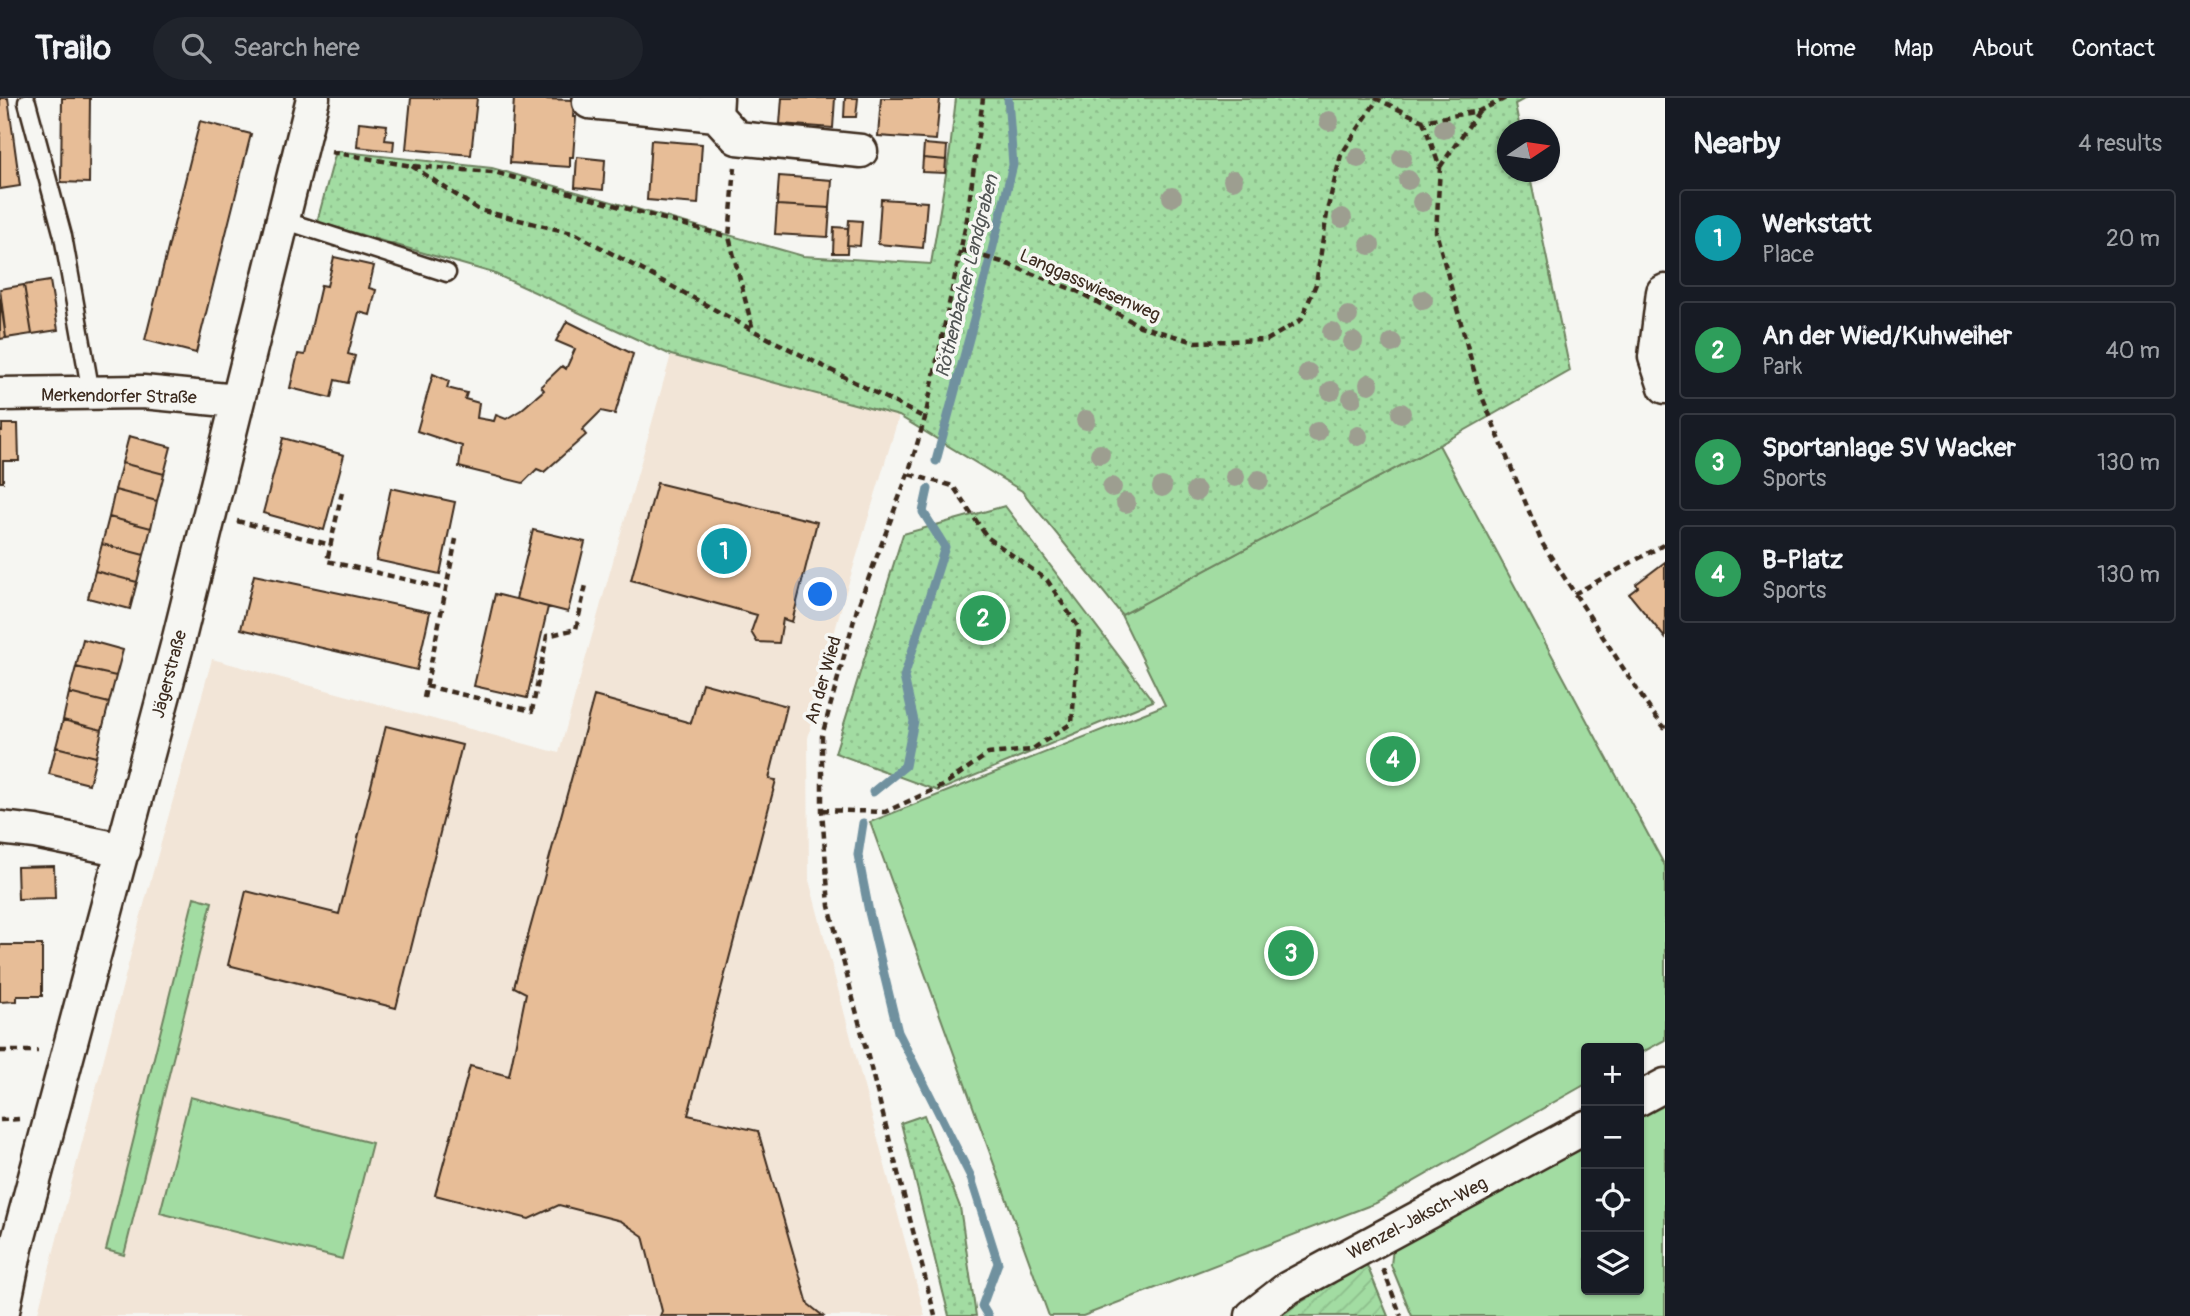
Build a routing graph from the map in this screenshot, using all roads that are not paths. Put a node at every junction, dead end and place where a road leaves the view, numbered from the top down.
1 (313, 98) edge
2 (27, 102) dead end
3 (589, 102) dead end
4 (717, 106) edge
5 (861, 151) dead end
6 (283, 220) junction
7 (447, 273) dead end
8 (1665, 290) edge
9 (1665, 387) edge
10 (91, 393) junction
11 (0, 394) edge
12 (237, 401) junction
13 (0, 828) edge
14 (124, 850) junction
15 (1665, 1085) edge
16 (1644, 1096) edge
17 (1581, 1130) edge
18 (8, 1247) edge
19 (2, 1316) edge
20 (1252, 1316) edge

1 - 6 street, Jägerstraße
2 - 10 lane
3 - 4 street
4 - 5 street
6 - 7 lane
6 - 12 street, Jägerstraße
8 - 9 street
10 - 11 street, Merkendorfer Straße
10 - 12 street, Merkendorfer Straße
12 - 14 street, Jägerstraße
13 - 14 street
14 - 18 street, Jägerstraße
15 - 16 street
17 - 20 street, Wenzel-Jaksch-Weg
18 - 19 street, Jägerstraße

